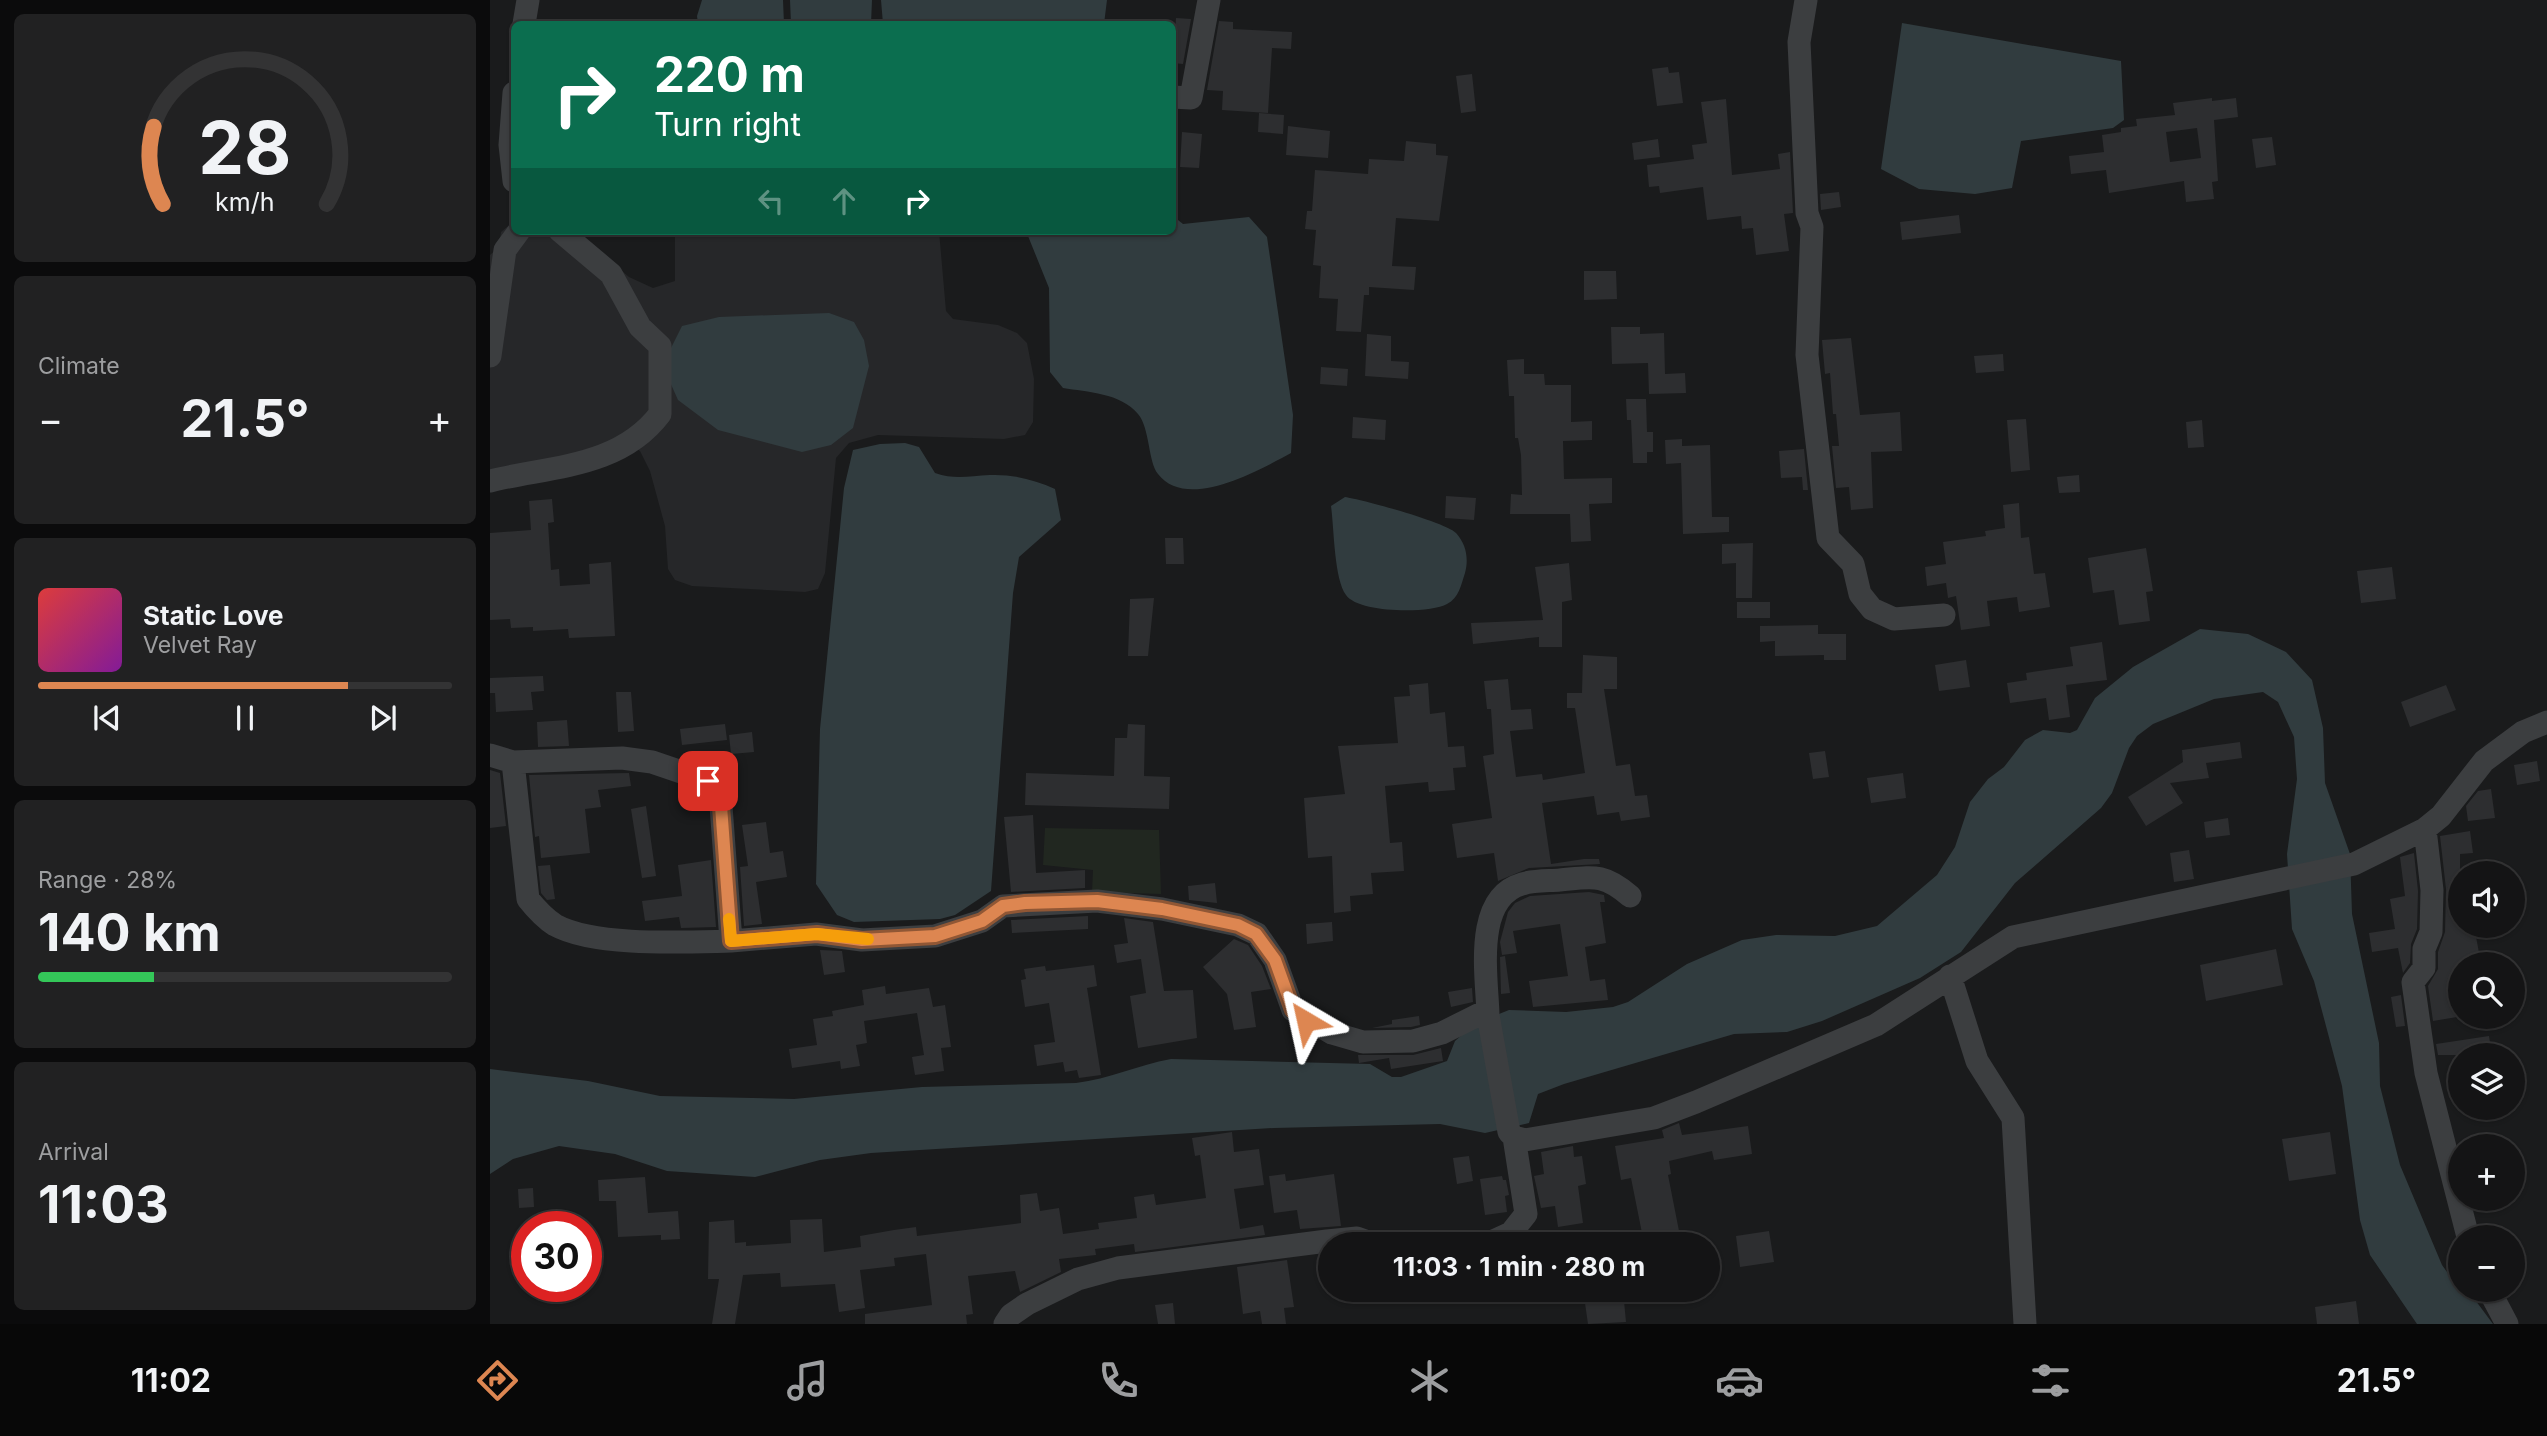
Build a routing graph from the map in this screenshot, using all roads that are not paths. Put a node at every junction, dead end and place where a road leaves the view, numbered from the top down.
1 (528, 0) edge
2 (1209, 0) edge
3 (1806, 0) edge
4 (530, 21) edge
5 (1176, 97) edge
6 (511, 132) edge
7 (511, 154) edge
8 (516, 235) edge
9 (565, 235) edge
10 (490, 356) edge
11 (490, 481) edge
12 (1944, 615) dead end
13 (2547, 722) edge
14 (490, 755) edge
15 (513, 762) junction
16 (2425, 830) junction
17 (1630, 896) dead end
18 (731, 941) junction
19 (1950, 976) junction
20 (1488, 1015) junction
21 (1512, 1134) junction
22 (2465, 1225) edge
23 (1512, 1232) edge
24 (1318, 1242) edge
25 (2495, 1302) edge
26 (1004, 1324) edge
27 (2025, 1324) edge
28 (2507, 1324) edge

1 - 4 street
2 - 5 street
3 - 12 street
6 - 7 street
8 - 10 street
9 - 11 street
13 - 16 street
14 - 15 street
15 - 18 street
15 - 18 street
16 - 19 street
16 - 22 street
17 - 20 street
18 - 20 street
19 - 21 street
19 - 27 street
20 - 21 street
21 - 23 street
24 - 26 street
25 - 28 street

